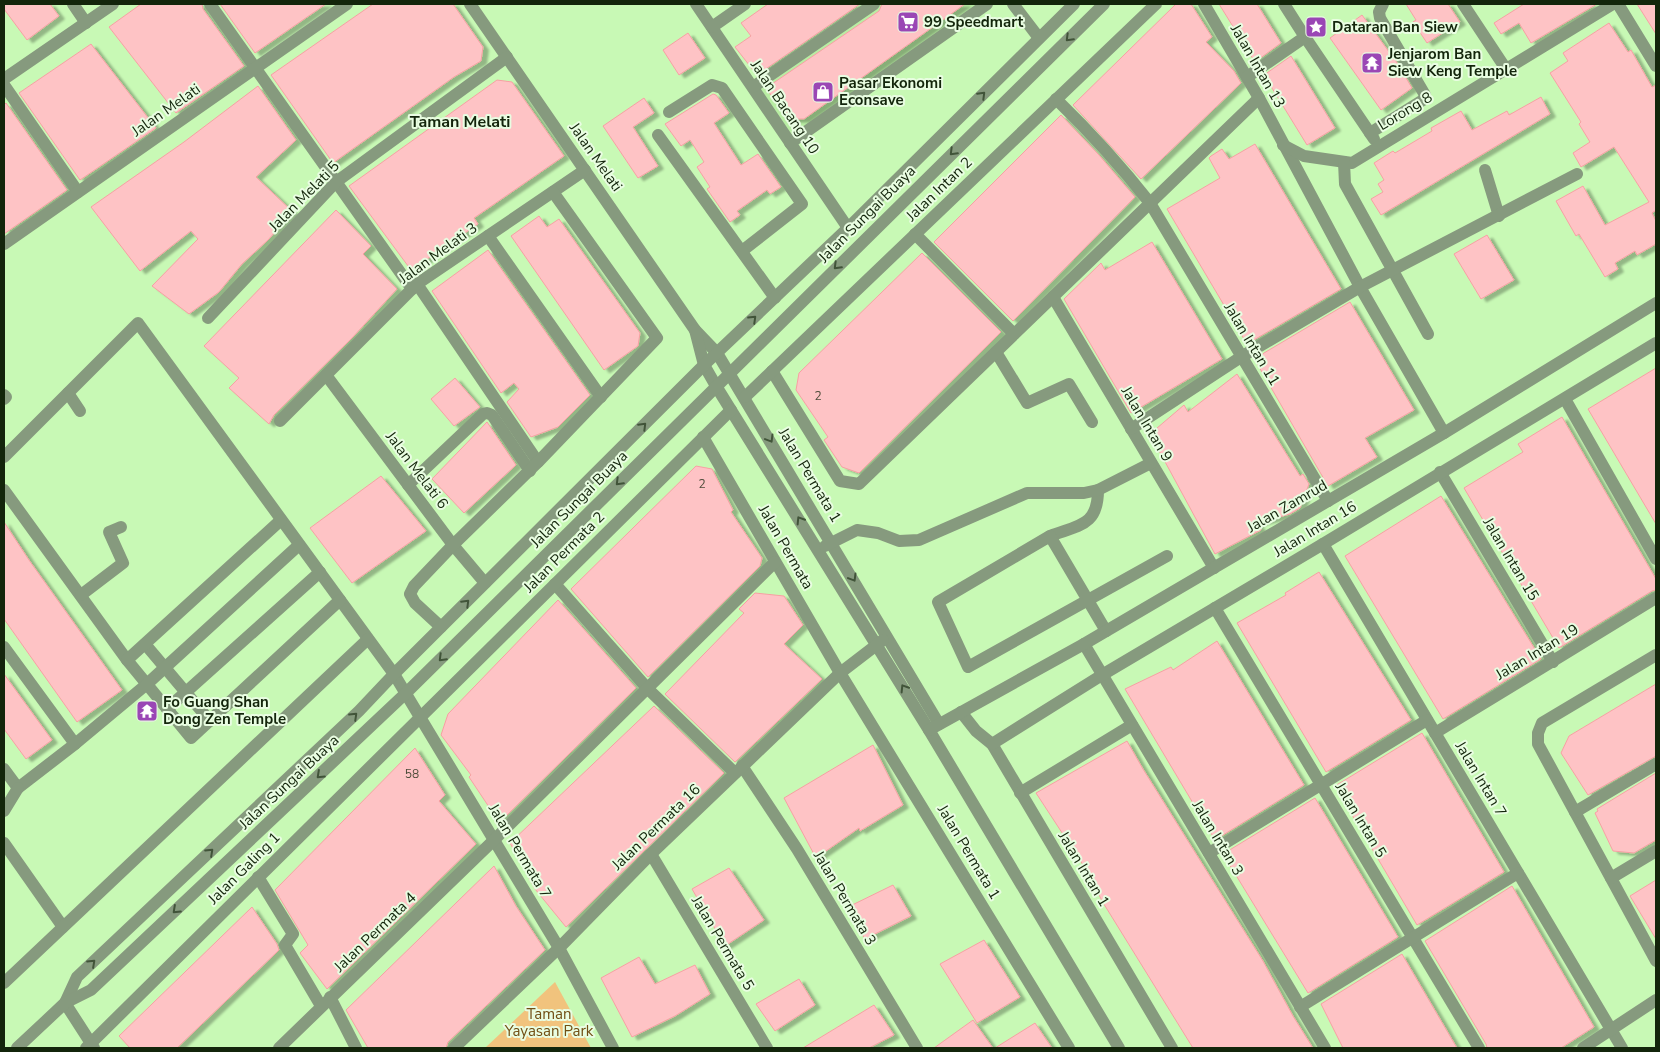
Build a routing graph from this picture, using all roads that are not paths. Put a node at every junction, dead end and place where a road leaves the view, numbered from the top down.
1 (73, 4) edge
2 (113, 4) edge
3 (210, 4) edge
4 (347, 4) edge
5 (470, 4) edge
6 (696, 4) edge
7 (745, 4) edge
8 (874, 4) edge
9 (987, 4) edge
10 (1014, 4) edge
11 (1074, 4) edge
12 (1104, 4) edge
13 (1156, 4) edge
14 (1204, 4) edge
15 (1284, 4) edge
16 (1383, 4) edge
17 (1463, 4) edge
18 (1613, 4) edge
19 (1618, 4) edge
20 (86, 22) junction
21 (712, 27) junction
22 (1305, 37) junction
23 (1039, 38) junction
24 (507, 57) junction
25 (1656, 66) edge
26 (255, 68) junction
27 (1506, 69) junction
28 (1247, 77) junction
29 (4, 79) edge
30 (4, 85) edge
31 (753, 87) junction
32 (1259, 98) junction
33 (1056, 99) junction
34 (670, 112) dead end
35 (1370, 133) junction
36 (658, 135) dead end
37 (790, 143) junction
38 (1283, 145) junction
39 (1379, 146) junction
40 (1344, 162) junction
41 (585, 170) junction
42 (1485, 170) dead end
43 (1577, 174) dead end
44 (336, 182) junction
45 (78, 192) junction
46 (553, 192) junction
47 (1150, 203) junction
48 (1499, 216) junction
49 (848, 228) junction
50 (915, 234) junction
51 (488, 236) junction
52 (4, 244) edge
53 (742, 251) junction
54 (1392, 270) junction
55 (414, 287) junction
56 (1360, 287) junction
57 (1053, 297) junction
58 (775, 298) junction
59 (1656, 303) edge
60 (208, 318) dead end
61 (695, 330) junction
62 (1014, 334) junction
63 (1428, 334) dead end
64 (1656, 343) edge
65 (718, 352) junction
66 (996, 352) junction
67 (1241, 357) junction
68 (704, 365) junction
69 (772, 371) junction
70 (730, 372) junction
71 (326, 375) junction
72 (716, 386) junction
73 (68, 393) junction
74 (4, 395) edge
75 (602, 396) junction
76 (745, 397) junction
77 (1565, 398) junction
78 (4, 399) edge
79 (80, 410) dead end
80 (732, 410) junction
81 (280, 420) dead end
82 (1092, 422) dead end
83 (1131, 429) junction
84 (1444, 433) junction
85 (703, 438) junction
86 (4, 457) edge
87 (1151, 463) junction
88 (534, 466) junction
89 (1440, 472) junction
90 (408, 485) junction
91 (4, 490) edge
92 (1098, 490) junction
93 (1328, 501) junction
94 (282, 520) junction
95 (121, 527) dead end
96 (1050, 536) junction
97 (831, 542) junction
98 (453, 544) junction
99 (1323, 544) junction
100 (300, 545) junction
101 (819, 551) junction
102 (1167, 556) dead end
103 (1656, 559) edge
104 (776, 562) junction
105 (1214, 568) junction
106 (320, 572) junction
107 (486, 583) junction
108 (555, 584) junction
109 (81, 595) junction
110 (1656, 598) edge
111 (340, 600) junction
112 (1088, 601) junction
113 (1215, 608) junction
114 (441, 627) junction
115 (1106, 631) junction
116 (888, 637) junction
117 (368, 639) junction
118 (145, 644) junction
119 (876, 644) junction
120 (1084, 644) junction
121 (4, 647) edge
122 (1656, 655) edge
123 (127, 660) junction
124 (1553, 662) junction
125 (165, 668) junction
126 (840, 673) junction
127 (394, 674) junction
128 (1102, 674) junction
129 (147, 684) junction
130 (647, 688) junction
131 (185, 693) junction
132 (406, 693) junction
133 (167, 709) junction
134 (961, 712) junction
135 (420, 716) junction
136 (210, 720) junction
137 (1427, 720) junction
138 (1132, 725) junction
139 (934, 727) junction
140 (1435, 733) junction
141 (75, 744) junction
142 (992, 744) junction
143 (1656, 764) edge
144 (4, 769) edge
145 (739, 770) junction
146 (1321, 785) junction
147 (18, 788) junction
148 (1020, 792) junction
149 (4, 811) edge
150 (1575, 812) junction
151 (494, 840) junction
152 (4, 843) edge
153 (1656, 851) edge
154 (1209, 853) junction
155 (651, 854) junction
156 (1518, 873) junction
157 (258, 877) junction
158 (1611, 878) junction
159 (63, 928) junction
160 (1412, 937) junction
161 (559, 948) junction
162 (1656, 958) edge
163 (4, 983) edge
164 (1656, 1000) edge
165 (326, 1002) junction
166 (65, 1003) junction
167 (1300, 1007) junction
168 (1611, 1030) junction
169 (90, 1047) edge
170 (17, 1048) edge
171 (279, 1048) edge
172 (356, 1048) edge
173 (454, 1048) edge
174 (614, 1048) edge
175 (768, 1048) edge
176 (917, 1048) edge
177 (1069, 1048) edge
178 (1119, 1048) edge
179 (1172, 1048) edge
180 (1325, 1048) edge
181 (1479, 1048) edge
182 (1583, 1048) edge
183 (1622, 1048) edge

1 - 20 street
2 - 20 street
3 - 26 street
4 - 26 street, Jalan Melati
5 - 24 street, Jalan Melati
6 - 21 street, Jalan Bacang 10
7 - 21 street
8 - 31 street
9 - 37 street
10 - 23 street
11 - 23 street, Jalan Sungai Buaya
12 -> 70 street, Jalan Sungai Buaya
13 - 33 street, Jalan Intan 2
14 - 28 street, Jalan Intan 13
15 - 22 street
16 - 35 street
17 - 27 street
18 - 27 street, Lorong 8
19 - 25 street
20 - 29 street
21 - 31 street, Jalan Bacang 10
22 - 28 street
22 - 35 street
49 -> 23 street, Jalan Sungai Buaya
24 - 41 street, Jalan Melati
24 - 44 street, Jalan Melati 5
26 - 44 street
26 - 45 street, Jalan Melati
27 - 39 street, Lorong 8
28 - 32 street, Jalan Intan 13
30 - 45 street
31 - 37 street, Jalan Bacang 10
32 - 38 street, Jalan Intan 13
32 - 47 street
33 - 47 street, Jalan Intan 11
33 - 50 street, Jalan Intan 2
34 - 53 street
35 - 39 street
36 - 53 street
37 - 49 street, Jalan Bacang 10
38 - 40 street, Lorong 8
38 - 56 street, Jalan Intan 13
39 - 40 street, Lorong 8
40 - 54 street
41 - 46 street, Jalan Melati 3
41 - 61 street, Jalan Melati
42 - 48 street
43 - 48 street
44 - 55 street
44 - 60 street, Jalan Melati 5
45 - 52 street, Jalan Melati
46 - 51 street, Jalan Melati 3
46 - 75 street
47 - 57 street
47 - 67 street, Jalan Intan 11
48 - 54 street
49 - 58 street, Jalan Sungai Buaya
50 - 62 street
50 - 69 street, Jalan Intan 2
51 - 55 street, Jalan Melati 3
51 - 75 street
53 - 58 street
54 - 56 street
54 - 63 street
55 - 71 street, Jalan Melati 3
55 - 88 street
56 - 67 street
56 - 84 street, Jalan Intan 13
57 - 62 street
57 - 83 street, Jalan Intan 9
65 -> 58 street, Jalan Sungai Buaya
59 - 84 street, Jalan Zamrud
61 - 65 street, Jalan Melati
61 - 68 street, Jalan Melati
62 - 66 street
64 - 77 street, Jalan Intan 16
65 - 68 street, Jalan Sungai Buaya
65 - 70 street, Jalan Melati
66 - 69 street
66 - 82 street
67 - 83 street
67 - 93 street, Jalan Intan 11
68 - 72 street, Jalan Melati
107 -> 68 street, Jalan Sungai Buaya
69 - 76 street, Jalan Intan 2
70 - 72 street, Jalan Sungai Buaya
70 - 76 street, Jalan Permata 1
71 - 81 street, Jalan Melati 3
71 - 90 street, Jalan Melati 6
72 - 80 street
72 -> 132 street, Jalan Sungai Buaya
73 - 79 street
73 - 86 street
73 - 94 street, Jalan Permata 7
74 - 78 street
75 - 88 street
76 -> 97 street, Jalan Permata 1
77 - 89 street, Jalan Intan 16
77 - 103 street
80 - 85 street, Jalan Permata 2
101 -> 80 street
83 - 87 street, Jalan Intan 9
84 - 93 street, Jalan Zamrud
85 - 104 street, Jalan Permata
85 - 108 street, Jalan Permata 2
87 - 92 street
87 - 105 street, Jalan Intan 9
88 - 90 street
88 - 98 street
89 - 99 street, Jalan Intan 16
89 - 124 street, Jalan Intan 15
90 - 98 street, Jalan Melati 6
91 - 109 street
92 - 96 street
92 - 97 street
93 - 105 street, Jalan Zamrud
94 - 100 street, Jalan Permata 7
94 - 118 street
95 - 109 street
96 - 112 street
96 - 112 street
97 - 101 street
97 -> 116 street, Jalan Permata 1
98 - 107 street, Jalan Melati 6
98 - 114 street
99 - 113 street, Jalan Intan 16
99 - 137 street, Jalan Intan 7
100 - 106 street, Jalan Permata 7
100 - 125 street
101 - 119 street
102 - 112 street
104 - 126 street, Jalan Permata
104 - 130 street
105 - 115 street, Jalan Zamrud
106 - 111 street, Jalan Permata 7
106 - 131 street
114 -> 107 street, Jalan Sungai Buaya
108 - 130 street, Jalan Permata 3
108 - 135 street, Jalan Permata 2
109 - 123 street
110 - 124 street, Jalan Intan 19
111 - 117 street, Jalan Permata 7
111 - 136 street
112 - 115 street
113 - 128 street, Jalan Intan 16
113 - 146 street, Jalan Intan 5
114 - 127 street, Jalan Sungai Buaya
115 - 120 street, Jalan Zamrud
116 - 119 street, Jalan Permata 16
116 - 139 street, Jalan Permata 1
117 - 127 street, Jalan Permata 7
117 - 159 street
118 - 123 street
118 - 125 street
119 - 126 street, Jalan Permata 16
139 -> 119 street
120 - 128 street, Jalan Intan 3
120 - 134 street, Jalan Zamrud
121 - 141 street
122 - 150 street
123 - 129 street
124 - 140 street, Jalan Intan 19
125 - 129 street
125 - 131 street
126 - 145 street, Jalan Permata 16
126 - 177 street, Jalan Permata 1
127 - 132 street, Jalan Permata 7
166 -> 127 street, Jalan Sungai Buaya
128 - 138 street, Jalan Intan 3
128 - 142 street, Jalan Intan 16
129 - 133 street
129 - 141 street
130 - 145 street, Jalan Permata 3
130 - 151 street
131 - 133 street
131 - 136 street
132 - 135 street, Jalan Permata 7
132 -> 166 street, Jalan Sungai Buaya
133 - 136 street
134 - 139 street, Jalan Zamrud
134 - 142 street, Jalan Intan 1
135 - 151 street, Jalan Permata 7
135 - 157 street, Jalan Galing 1
137 - 140 street, Jalan Intan 7
137 - 146 street
138 - 148 street
138 - 154 street, Jalan Intan 3
139 - 178 street
140 - 156 street, Jalan Intan 7
141 - 147 street
142 - 148 street, Jalan Intan 1
143 - 150 street
144 - 147 street
145 - 155 street, Jalan Permata 16
145 - 176 street, Jalan Permata 3
146 - 154 street
146 - 160 street, Jalan Intan 5
147 - 149 street
148 - 179 street, Jalan Intan 1
150 - 158 street
151 - 161 street, Jalan Permata 7
151 - 165 street, Jalan Permata 4
152 - 159 street
153 - 158 street
154 - 167 street, Jalan Intan 3
155 - 161 street, Jalan Permata 16
155 - 175 street, Jalan Permata 5
156 - 160 street
156 - 168 street, Jalan Intan 7
157 - 165 street
157 - 169 street, Jalan Galing 1
158 - 162 street
159 - 163 street
160 - 167 street
160 - 181 street, Jalan Intan 5
161 - 173 street, Jalan Permata 16
161 - 174 street, Jalan Permata 7
164 - 168 street
165 - 171 street, Jalan Permata 4
165 - 172 street
166 - 169 street
166 - 170 street, Jalan Sungai Buaya
167 - 180 street, Jalan Intan 3
168 - 182 street
168 - 183 street, Jalan Intan 7

